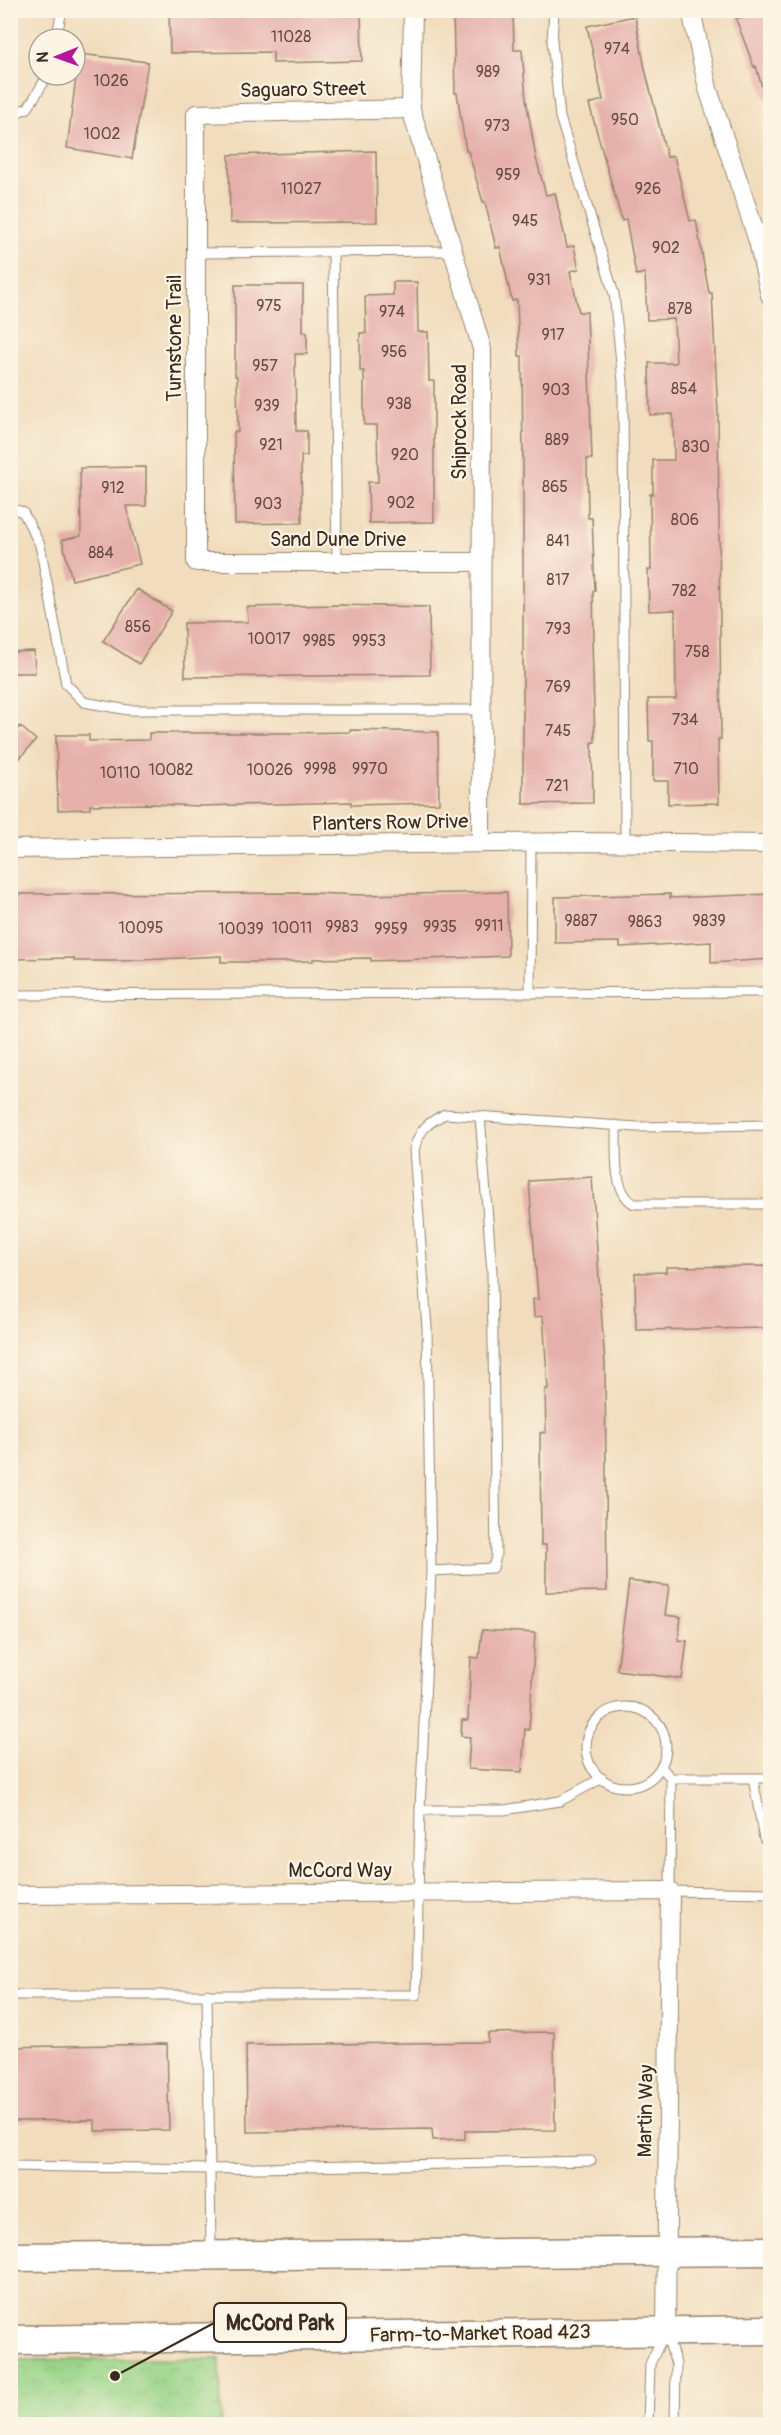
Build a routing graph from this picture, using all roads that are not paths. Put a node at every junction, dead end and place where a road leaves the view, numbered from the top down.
1 (62, 10) edge
2 (413, 10) edge
3 (555, 10) edge
4 (691, 10) edge
5 (58, 27) edge
6 (41, 87) edge
7 (411, 109) junction
8 (196, 114) joint
9 (10, 115) edge
10 (764, 239) edge
11 (453, 251) junction
12 (333, 252) junction
13 (196, 253) junction
14 (771, 295) edge
15 (10, 508) edge
16 (481, 561) junction
17 (196, 562) joint
18 (337, 562) junction
19 (481, 710) junction
20 (481, 843) junction
21 (531, 843) junction
22 (625, 843) junction
23 (771, 844) edge
24 (10, 849) edge
25 (771, 992) edge
26 (531, 993) junction
27 (10, 995) edge
28 (480, 1116) junction
29 (616, 1125) junction
30 (771, 1125) edge
31 (771, 1204) edge
32 (431, 1570) junction
33 (661, 1767) junction
34 (602, 1778) junction
35 (671, 1778) junction
36 (753, 1778) junction
37 (771, 1778) edge
38 (420, 1810) junction
39 (771, 1839) edge
40 (670, 1891) junction
41 (419, 1893) junction
42 (771, 1893) edge
43 (10, 1895) edge
44 (10, 1995) edge
45 (207, 1995) junction
46 (591, 2161) dead end
47 (10, 2166) edge
48 (210, 2169) junction
49 (771, 2251) edge
50 (666, 2252) junction
51 (211, 2256) junction
52 (10, 2257) edge
53 (771, 2330) edge
54 (666, 2331) junction
55 (10, 2340) edge
56 (648, 2424) edge
57 (675, 2424) edge

1 - 5 lane
2 - 7 street, Shiprock Road
3 - 22 lane
4 - 10 street
6 - 9 lane
7 - 8 street, Saguaro Street
7 - 11 street, Shiprock Road
8 - 13 street, Turnstone Trail
10 - 14 street
11 - 12 lane
11 - 16 street, Shiprock Road
12 - 13 lane
12 - 18 lane
13 - 17 street, Turnstone Trail
15 - 19 lane
16 - 18 street, Sand Dune Drive
16 - 19 street, Shiprock Road
17 - 18 street, Sand Dune Drive
19 - 20 street, Shiprock Road
20 - 21 street, Planters Row Drive
20 - 24 street, Planters Row Drive
21 - 22 street, Planters Row Drive
21 - 26 lane
22 - 23 street, Planters Row Drive
25 - 26 lane
26 - 27 lane
28 - 29 lane
28 - 32 lane
28 - 32 lane
29 - 30 lane
29 - 31 lane
32 - 38 lane
33 - 34 lane
33 - 34 lane
33 - 35 lane
34 - 38 lane
35 - 36 lane
35 - 40 lane
36 - 37 lane
36 - 39 lane
38 - 41 lane
40 - 41 street, McCord Way
40 - 42 lane
40 - 50 street, Martin Way
41 - 43 street, McCord Way
41 - 45 lane
44 - 45 lane
45 - 48 lane
46 - 48 lane
47 - 48 lane
48 - 51 lane
49 - 50 main road
50 - 51 main road
50 - 54 street, Martin Way
51 - 52 main road
53 - 54 main road, Farm-to-Market Road 423
54 - 55 main road, Farm-to-Market Road 423
54 - 56 lane
54 - 57 lane

